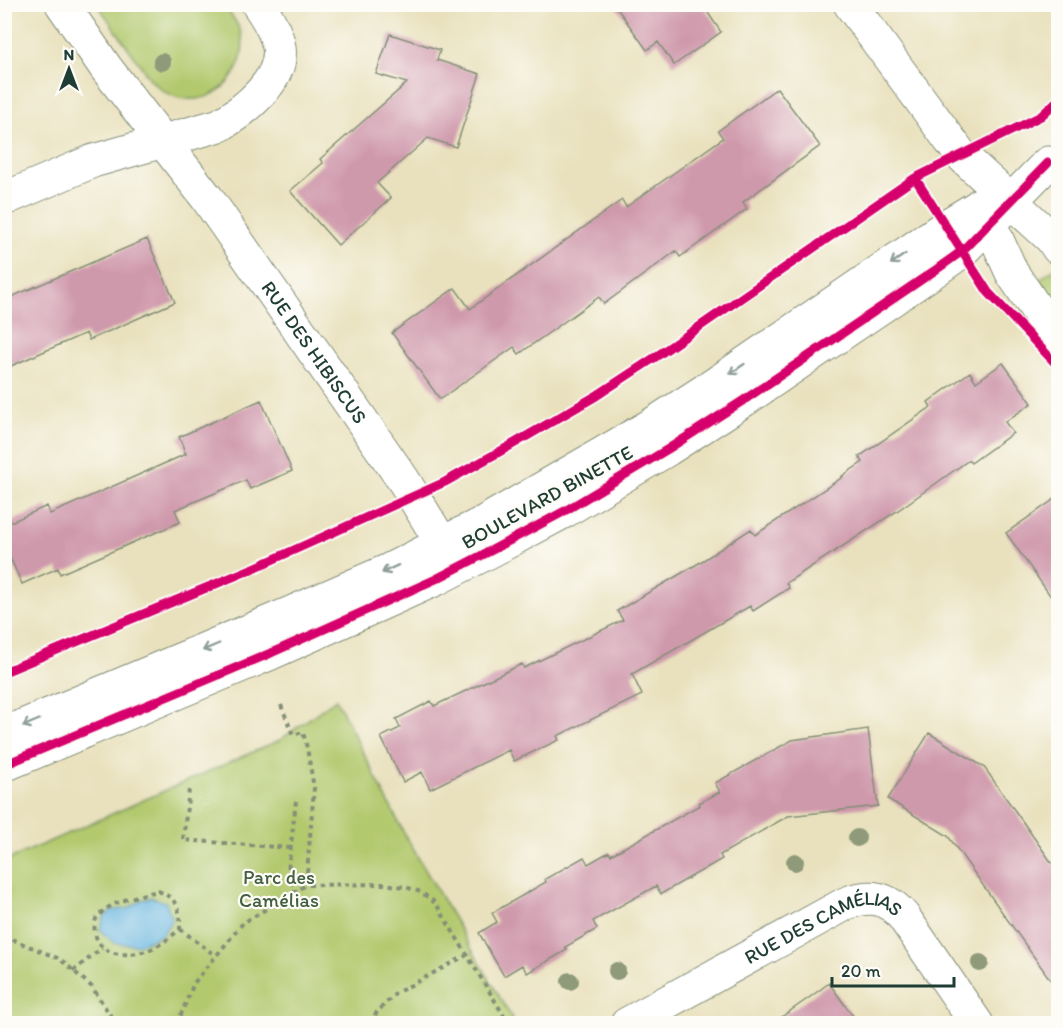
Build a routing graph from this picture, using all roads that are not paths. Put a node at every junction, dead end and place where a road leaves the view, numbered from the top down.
1 (62, 4) edge
2 (258, 4) edge
3 (850, 4) edge
4 (163, 142) junction
5 (1053, 159) edge
6 (4, 200) edge
7 (995, 205) junction
8 (1059, 248) edge
9 (1059, 341) edge
10 (450, 556) junction
11 (4, 734) edge
12 (4, 765) edge
13 (627, 1023) edge
14 (977, 1023) edge

1 - 4 street, RUE DES HIBISCUS
2 - 4 street
3 - 7 street
4 - 6 street
4 - 10 street, RUE DES HIBISCUS
5 - 7 street, BOULEVARD BINETTE
7 - 8 street
7 - 9 street
7 - 10 street, BOULEVARD BINETTE
10 -> 11 street, BOULEVARD BINETTE
10 - 12 street, BOULEVARD BINETTE
13 - 14 street, RUE DES CAMÉLIAS

